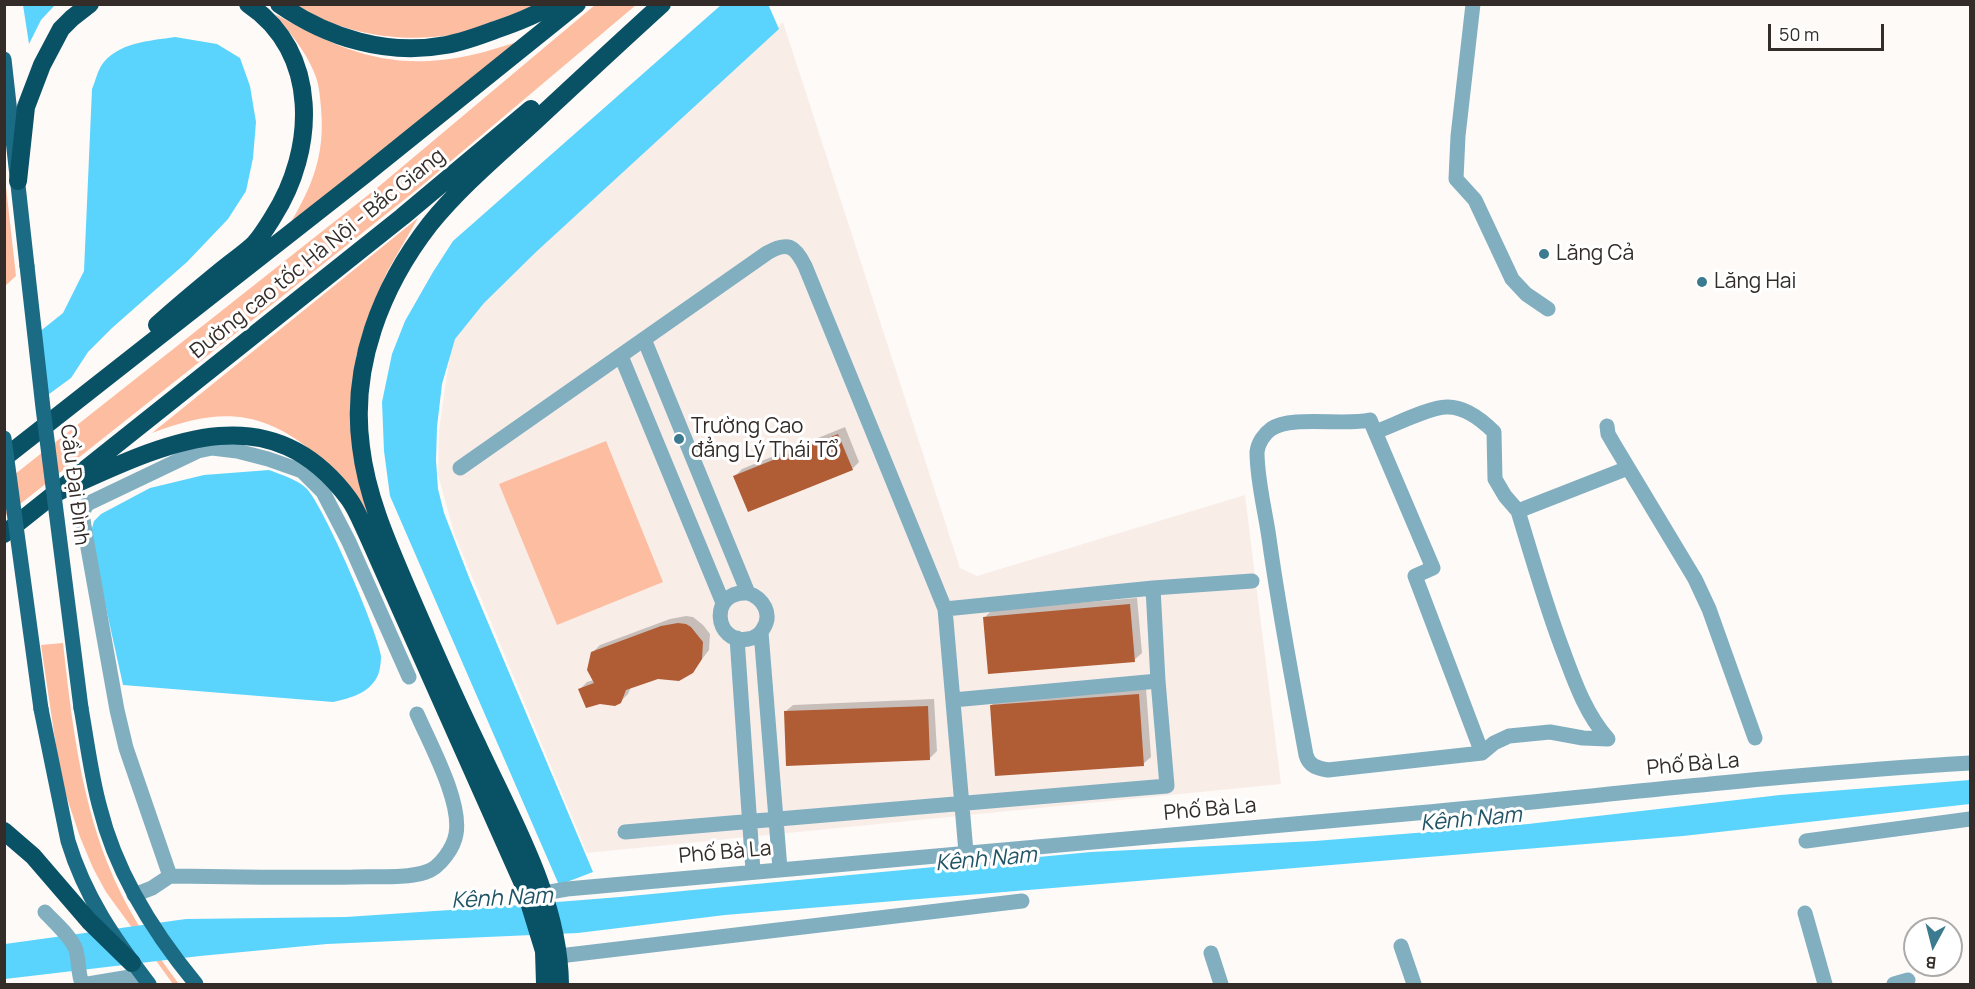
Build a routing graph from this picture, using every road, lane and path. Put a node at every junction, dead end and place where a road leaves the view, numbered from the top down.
1 (90, 4) edge
2 (248, 4) edge
3 (279, 4) edge
4 (554, 4) edge
5 (577, 4) edge
6 (657, 4) edge
7 (662, 4) edge
8 (1473, 4) edge
9 (4, 59) edge
10 (18, 181) junction
11 (1548, 309) dead end
12 (644, 339) junction
13 (621, 356) junction
14 (59, 416) junction
15 (1606, 426) dead end
16 (1376, 432) junction
17 (4, 438) edge
18 (4, 457) edge
19 (460, 468) dead end
20 (1628, 468) junction
21 (58, 492) junction
22 (1518, 512) junction
23 (4, 534) edge
24 (1252, 581) dead end
25 (1153, 588) junction
26 (748, 592) junction
27 (723, 603) junction
28 (945, 609) junction
29 (761, 632) junction
30 (737, 638) junction
31 (410, 677) dead end
32 (1158, 681) junction
33 (953, 700) junction
34 (417, 714) dead end
35 (1755, 738) dead end
36 (1482, 753) junction
37 (1971, 763) edge
38 (961, 804) junction
39 (1971, 819) edge
40 (775, 820) junction
41 (750, 821) junction
42 (4, 831) edge
43 (625, 832) dead end
44 (1806, 841) dead end
45 (966, 852) junction
46 (780, 869) junction
47 (753, 871) junction
48 (170, 876) junction
49 (544, 893) junction
50 (134, 895) junction
51 (1022, 901) dead end
52 (45, 912) dead end
53 (1805, 913) dead end
54 (96, 920) junction
55 (1401, 946) dead end
56 (1211, 953) dead end
57 (552, 954) junction
58 (141, 974) edge
59 (82, 984) edge
60 (88, 984) edge
61 (196, 984) edge
62 (545, 984) edge
63 (560, 984) edge
64 (1221, 984) edge
65 (1414, 984) edge
66 (1825, 984) edge

1 - 10 highway
2 - 14 highway
3 - 4 highway
5 - 14 highway, Đường cao tốc Hà Nội - Bắc Giang
6 - 21 highway, Đường cao tốc Hà Nội - Bắc Giang
7 - 49 highway
8 - 11 street
9 - 10 main road, Cầu Đại Đình
10 - 50 main road, Cầu Đại Đình, bridge
12 - 13 street
12 - 26 street
12 - 28 street
13 - 19 street
13 - 27 street
14 - 18 highway, Đường cao tốc Hà Nội - Bắc Giang
15 - 20 street
16 - 22 street
16 - 36 street
16 - 36 street
17 - 54 main road, bridge
20 - 22 street
20 - 35 street
21 - 23 highway, Đường cao tốc Hà Nội - Bắc Giang
21 - 57 highway
22 - 36 street
24 - 25 street
25 - 28 street
25 - 32 street
26 - 27 street
26 - 29 street
27 - 30 street
28 - 33 street
29 - 30 street
29 - 40 street
30 - 41 street
31 - 48 street
32 - 33 street
32 - 38 street
33 - 38 street
34 - 48 street
37 - 45 street, Phố Bà La
38 - 40 street
38 - 45 street
39 - 44 street
40 - 41 street
40 - 46 street
41 - 43 street
41 - 47 street
42 - 54 highway
45 - 46 street, Phố Bà La
46 - 47 street, Phố Bà La
47 - 49 street, Phố Bà La
48 - 50 street
49 - 57 highway
50 - 61 main road, Cầu Đại Đình
51 - 57 street
52 - 59 street
53 - 66 street
54 - 58 highway
55 - 65 street
56 - 64 street
57 - 62 highway
57 - 63 highway
58 - 60 street

